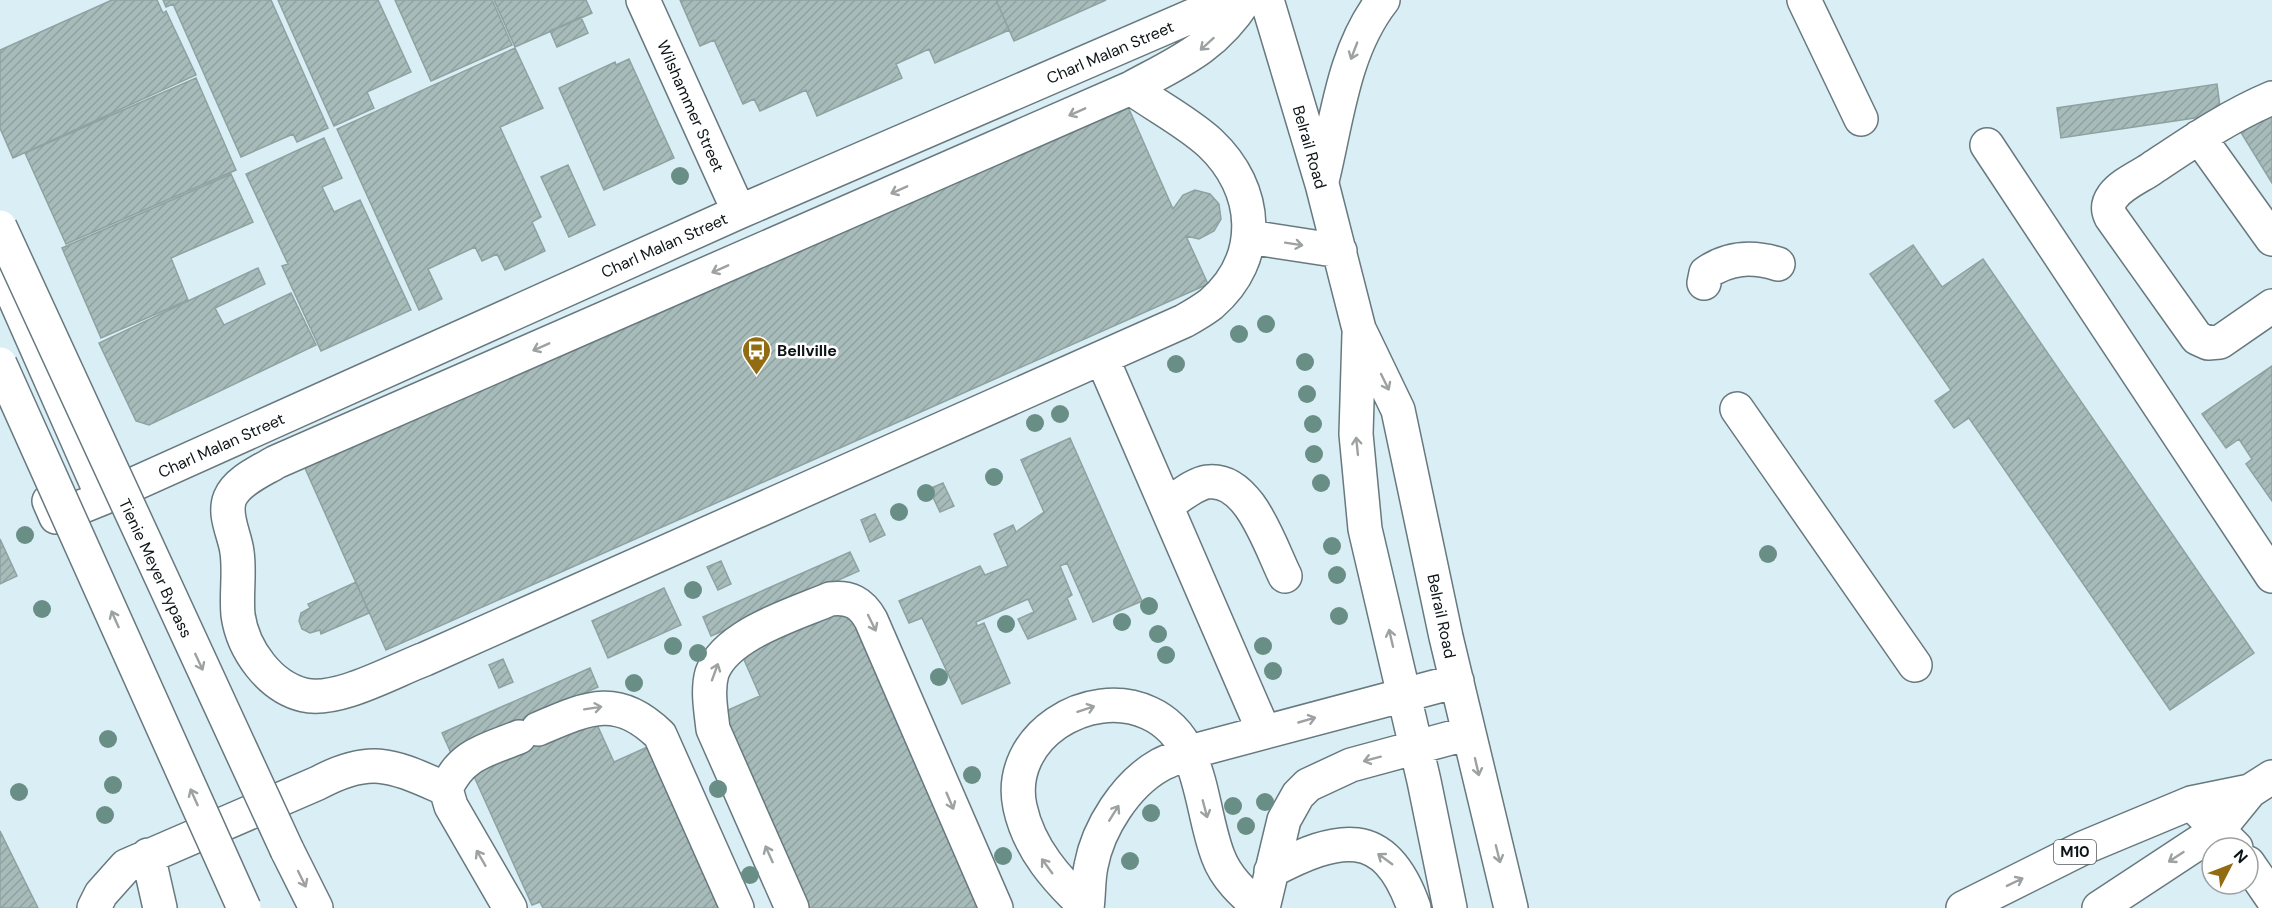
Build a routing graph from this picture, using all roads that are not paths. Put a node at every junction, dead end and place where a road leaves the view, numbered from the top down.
1 (643, 0) edge
2 (1229, 0) edge
3 (1245, 0) edge
4 (1267, 0) edge
5 (1383, 0) edge
6 (1804, 0) edge
7 (1131, 88) junction
8 (2272, 98) edge
9 (1861, 119) dead end
10 (2199, 137) junction
11 (1987, 145) dead end
12 (1322, 184) junction
13 (739, 212) junction
14 (0, 227) edge
15 (1249, 237) junction
16 (2272, 239) edge
17 (1340, 251) junction
18 (1778, 264) dead end
19 (0, 265) edge
20 (1704, 283) dead end
21 (2272, 306) edge
22 (1359, 329) junction
23 (1102, 358) junction
24 (0, 364) edge
25 (0, 390) edge
26 (1737, 408) dead end
27 (103, 498) junction
28 (1166, 505) junction
29 (1285, 576) dead end
30 (2272, 576) edge
31 (1915, 665) dead end
32 (1457, 681) junction
33 (1404, 695) junction
34 (1264, 732) junction
35 (1469, 733) junction
36 (1416, 748) junction
37 (1190, 752) junction
38 (2261, 784) edge
39 (446, 789) junction
40 (2191, 803) junction
41 (2224, 836) edge
42 (2229, 836) edge
43 (2200, 854) edge
44 (148, 855) junction
45 (1271, 870) junction
46 (2260, 880) edge
47 (2272, 898) edge
48 (93, 908) edge
49 (160, 908) edge
50 (244, 908) edge
51 (316, 908) edge
52 (510, 908) edge
53 (737, 908) edge
54 (792, 908) edge
55 (996, 908) edge
56 (1087, 908) edge
57 (1262, 908) edge
58 (1414, 908) edge
59 (1450, 908) edge
60 (1511, 908) edge
61 (1963, 908) edge
62 (2099, 908) edge

1 - 13 street, Wilshammer Street
2 - 13 street, Charl Malan Street
3 -> 7 street
4 - 12 street, Belrail Road
5 -> 12 street
6 - 9 street
7 - 15 street
7 -> 23 street
8 - 10 street
10 - 16 street
10 - 21 street
11 - 30 street
12 - 17 street, Belrail Road
13 - 27 street, Charl Malan Street
14 -> 51 street, Tienie Meyer Bypass, bridge
15 -> 17 street
15 - 23 street
17 - 22 street, Belrail Road
18 - 20 street
19 - 27 street
22 -> 32 street, Belrail Road
33 -> 22 street, Belrail Road
23 - 28 street
50 -> 24 street, bridge
25 - 27 street, Charl Malan Street
26 - 31 street
28 - 29 street
28 - 34 street
32 - 33 street
32 - 35 street, Belrail Road
34 -> 33 street
33 - 36 street, Belrail Road
34 - 37 street
35 - 36 street
35 -> 60 street, Belrail Road
36 -> 45 street
36 - 59 street, Belrail Road
56 -> 37 street
56 -> 37 street
37 -> 57 street
38 - 40 street, M10
38 - 42 street, M10
39 - 44 street
52 -> 39 street
39 -> 53 street
40 - 41 street
61 -> 40 street, M10
43 -> 62 street, M10
44 - 48 street
44 - 49 street
45 - 57 street
58 -> 45 street
46 - 47 street
54 -> 55 street

